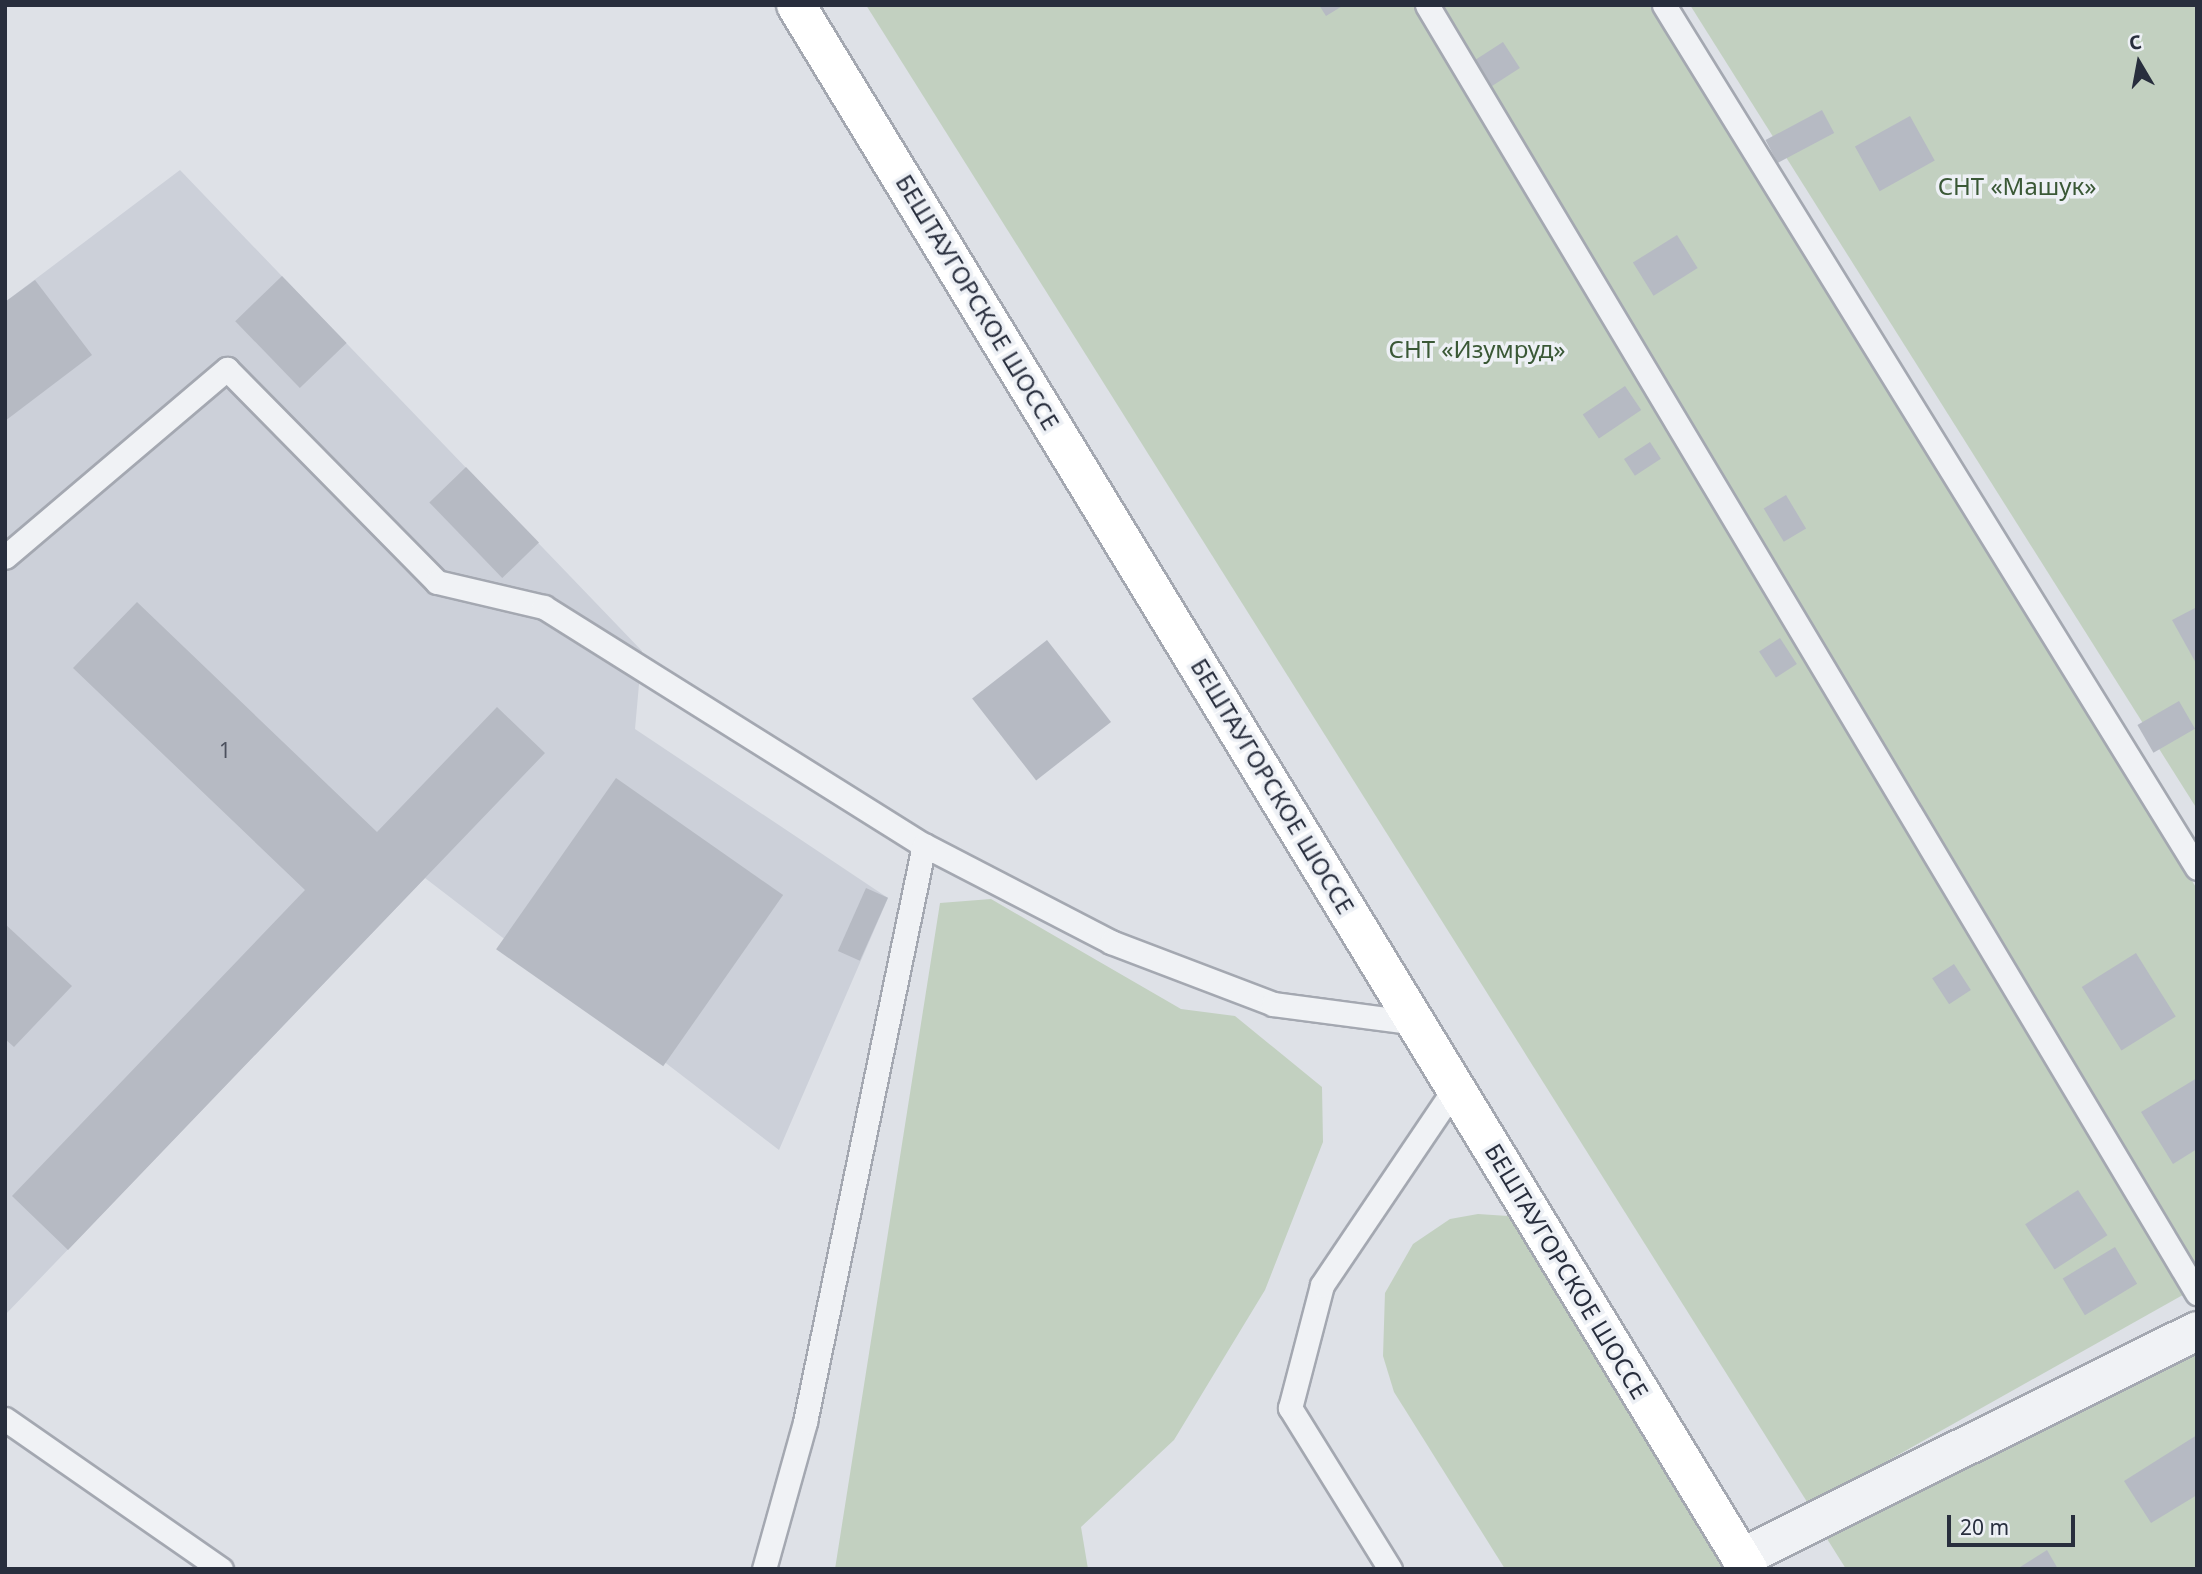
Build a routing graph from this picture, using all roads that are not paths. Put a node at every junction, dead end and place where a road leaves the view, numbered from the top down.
1 (796, 5) edge
2 (1427, 5) edge
3 (1664, 5) edge
4 (5, 557) edge
5 (924, 845) junction
6 (2197, 868) edge
7 (1418, 1023) junction
8 (1456, 1086) junction
9 (2197, 1293) edge
10 (2197, 1331) edge
11 (5, 1419) edge
12 (1744, 1563) edge
13 (221, 1569) edge
14 (764, 1569) edge
15 (1390, 1569) edge

1 - 7 street, БЕШТАУГОРСКОЕ ШОССЕ
2 - 9 lane
3 - 6 lane
4 - 5 lane
5 - 7 lane
5 - 14 lane
7 - 8 street, БЕШТАУГОРСКОЕ ШОССЕ
8 - 12 street, БЕШТАУГОРСКОЕ ШОССЕ
8 - 15 lane
10 - 12 street
11 - 13 lane

